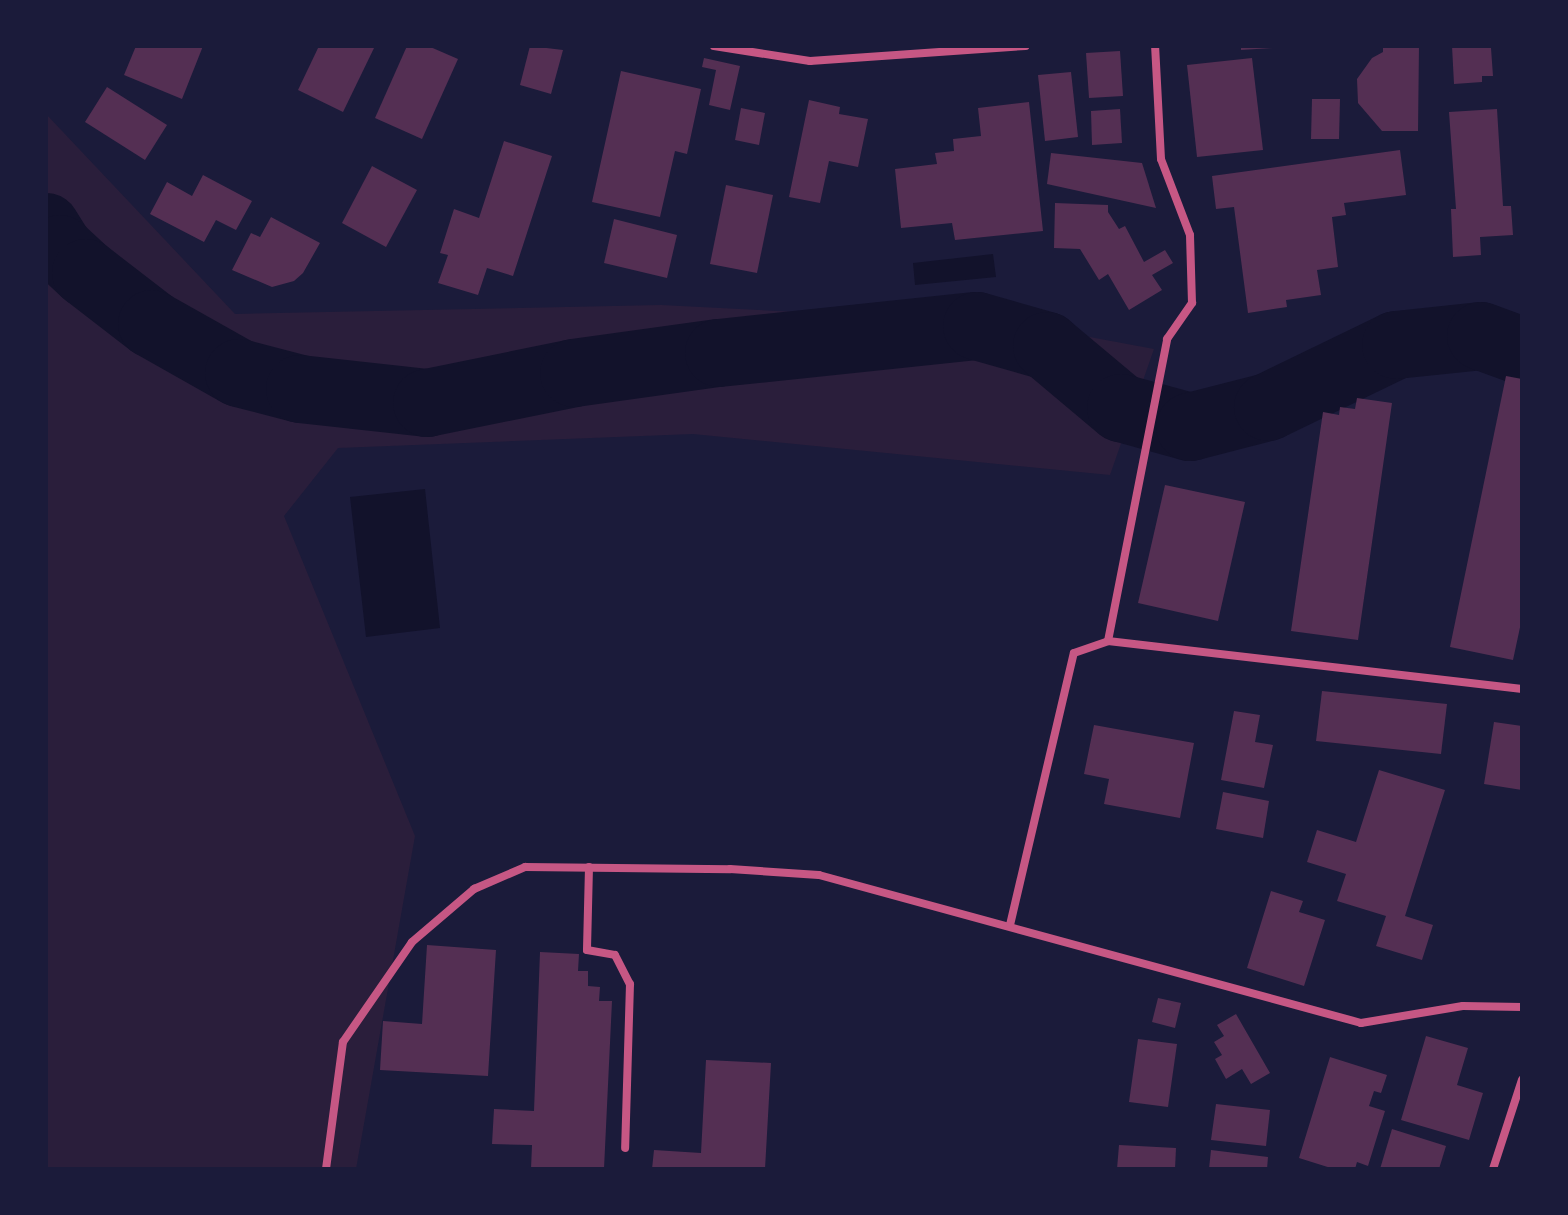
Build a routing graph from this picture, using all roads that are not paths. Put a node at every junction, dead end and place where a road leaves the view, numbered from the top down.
1 (714, 46) edge
2 (1025, 46) edge
3 (1155, 46) edge
4 (1108, 641) junction
5 (1522, 689) edge
6 (589, 867) junction
7 (1010, 925) junction
8 (1522, 1007) edge
9 (1522, 1080) edge
10 (625, 1148) dead end
11 (326, 1169) edge
12 (1493, 1169) edge

1 - 2 street
3 - 4 street
4 - 5 street
4 - 7 street
6 - 7 street
6 - 10 street
6 - 11 street
7 - 8 street
9 - 12 street

